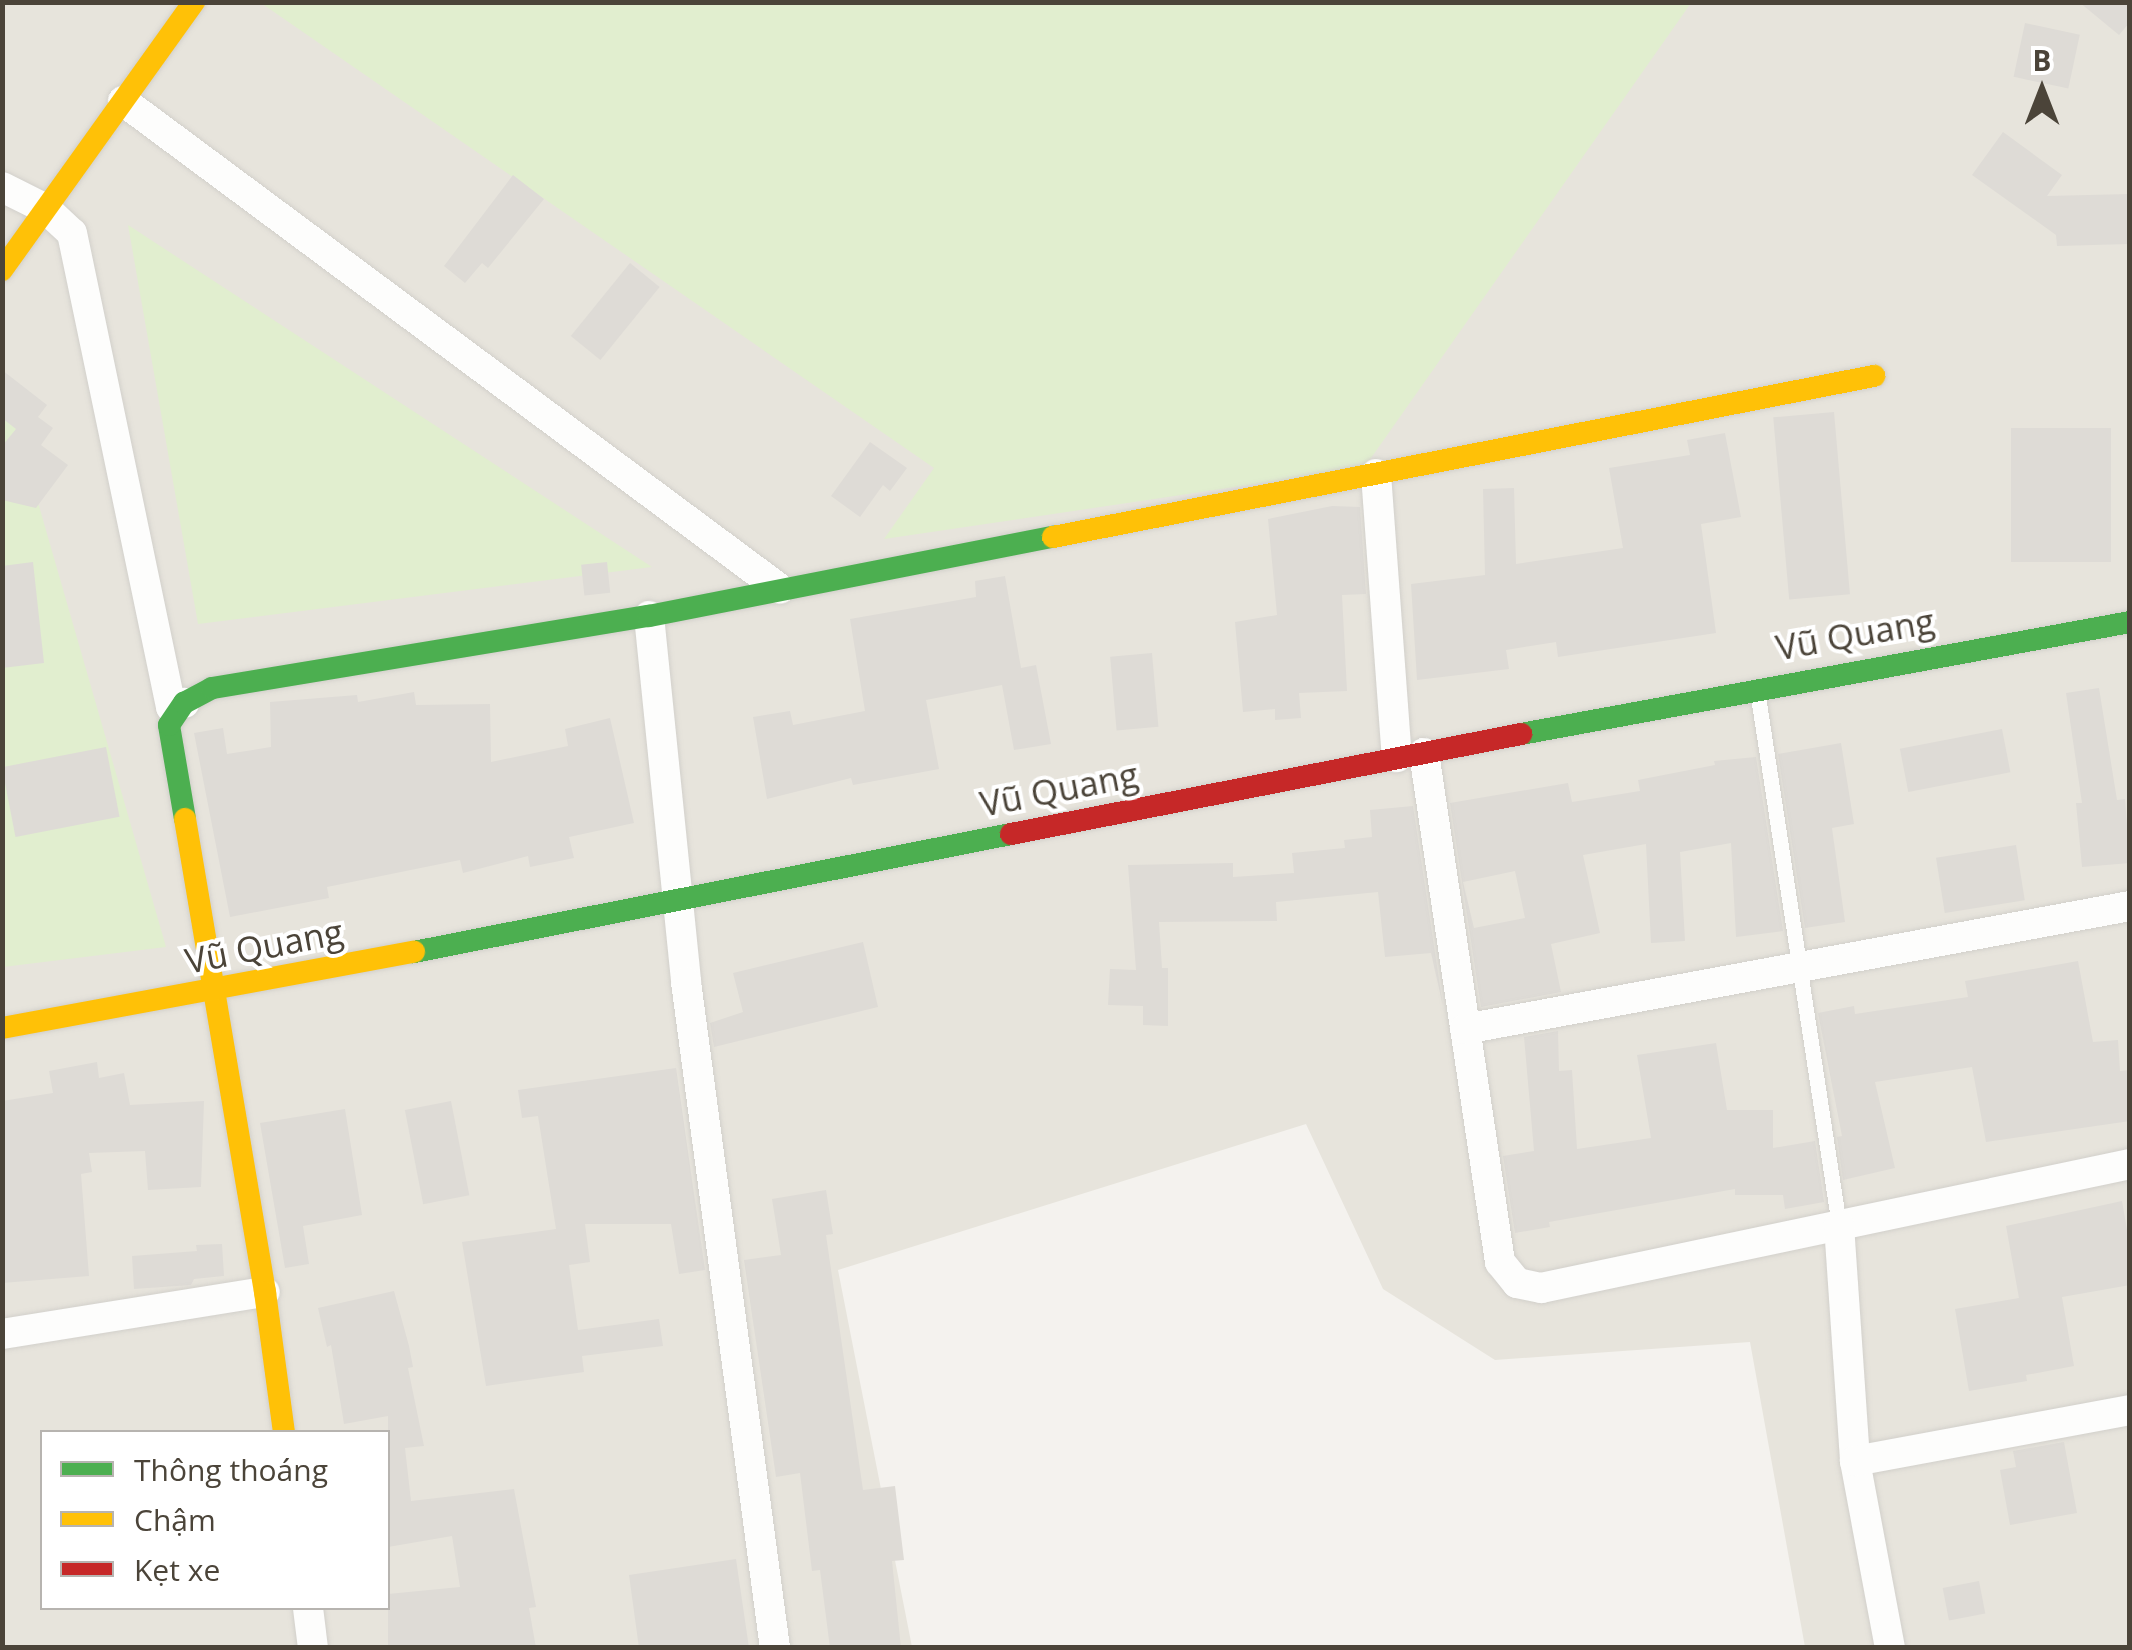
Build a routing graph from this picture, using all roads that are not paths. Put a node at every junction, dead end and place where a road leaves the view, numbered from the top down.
1 (194, 2) edge
2 (123, 101) junction
3 (2, 187) edge
4 (46, 209) junction
5 (2, 270) edge
6 (1874, 376) dead end
7 (1376, 474) junction
8 (780, 588) junction
9 (649, 616) junction
10 (2130, 622) edge
11 (1757, 687) junction
12 (184, 704) junction
13 (1410, 755) junction
14 (680, 900) junction
15 (2130, 906) edge
16 (1799, 966) junction
17 (212, 992) junction
18 (2, 1028) edge
19 (1465, 1028) junction
20 (2130, 1164) edge
21 (1838, 1225) junction
22 (265, 1292) junction
23 (2, 1334) edge
24 (2130, 1410) edge
25 (284, 1430) edge
26 (1855, 1462) junction
27 (308, 1610) edge
28 (314, 1648) edge
29 (775, 1648) edge
30 (1890, 1648) edge

1 - 2 street
2 - 4 street
2 - 8 street
3 - 4 street
4 - 5 street
4 - 12 street
6 - 7 street
7 - 8 street
7 - 13 street
8 - 9 street
9 - 12 street
9 - 14 street
10 - 11 street, Vũ Quang
11 - 13 street, Vũ Quang
11 - 16 lane
12 - 17 street
13 - 14 street, Vũ Quang
13 - 19 street
14 - 17 street, Vũ Quang
14 - 29 street
15 - 16 street
16 - 19 street
16 - 21 lane
17 - 18 street, Vũ Quang
17 - 22 street
19 - 21 street
20 - 21 street
21 - 26 street
22 - 23 street
22 - 25 street
24 - 26 street
26 - 30 street
27 - 28 street

